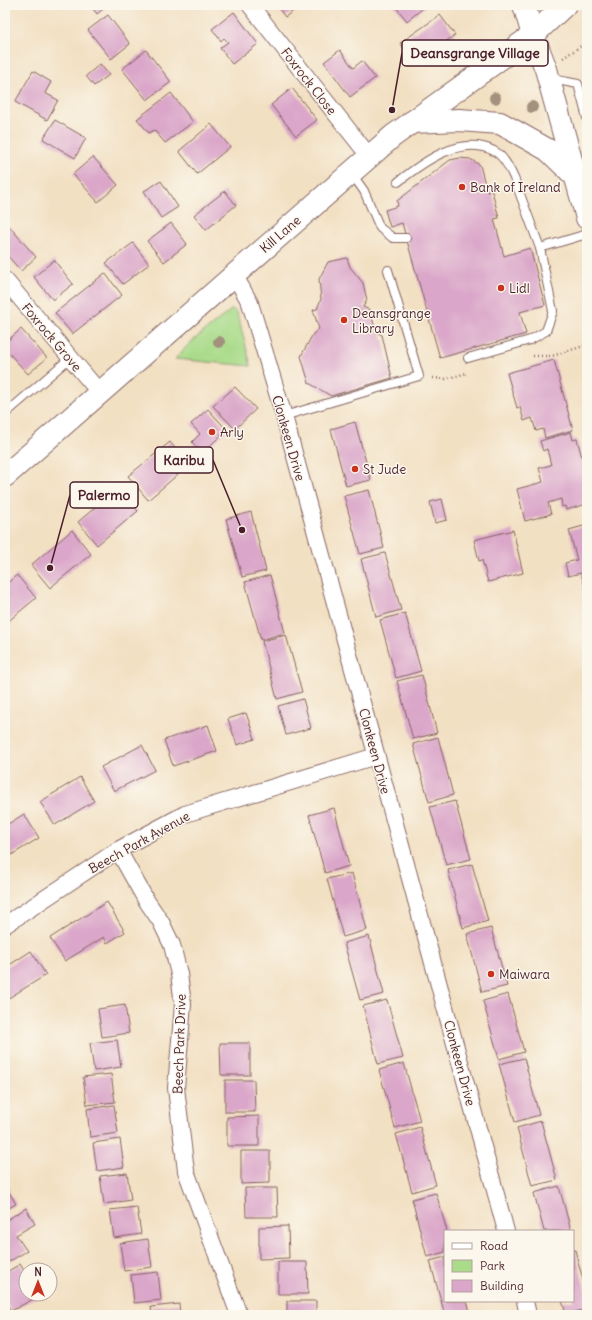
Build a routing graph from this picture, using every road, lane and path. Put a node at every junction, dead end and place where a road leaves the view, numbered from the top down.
1 (250, 5) edge
2 (524, 5) edge
3 (565, 5) edge
4 (533, 35) junction
5 (581, 46) dead end
6 (563, 58) dead end
7 (549, 79) junction
8 (587, 118) edge
9 (412, 122) junction
10 (369, 156) junction
11 (351, 172) junction
12 (576, 176) junction
13 (398, 182) dead end
14 (587, 218) edge
15 (587, 234) edge
16 (406, 238) dead end
17 (540, 248) junction
18 (388, 270) dead end
19 (234, 274) junction
20 (5, 280) edge
21 (70, 358) junction
22 (468, 358) dead end
23 (100, 393) junction
24 (5, 414) edge
25 (284, 416) junction
26 (5, 476) edge
27 (376, 756) junction
28 (118, 850) junction
29 (5, 925) edge
30 (506, 1230) edge
31 (525, 1302) edge
32 (239, 1315) edge
33 (528, 1315) edge

1 - 10 street, Foxrock Close
2 - 4 main road
3 - 4 main road, Kill Lane
4 - 7 main road
4 - 9 main road, Kill Lane
5 - 6 path
7 - 8 lane
7 - 12 main road
9 - 10 main road, Kill Lane
9 - 12 main road
10 - 11 main road, Kill Lane
11 - 16 lane
11 - 19 main road, Kill Lane
12 - 14 main road
13 - 17 lane
15 - 17 lane
17 - 22 lane
18 - 25 lane
19 - 23 main road, Kill Lane
19 - 25 street, Clonkeen Drive
20 - 21 street, Foxrock Grove
21 - 23 street, Foxrock Grove
21 - 24 lane
23 - 26 main road, Kill Lane
25 - 27 street, Clonkeen Drive
27 - 28 street, Beech Park Avenue
27 - 30 street, Clonkeen Drive
28 - 29 street, Beech Park Avenue
28 - 32 street, Beech Park Drive
31 - 33 street

